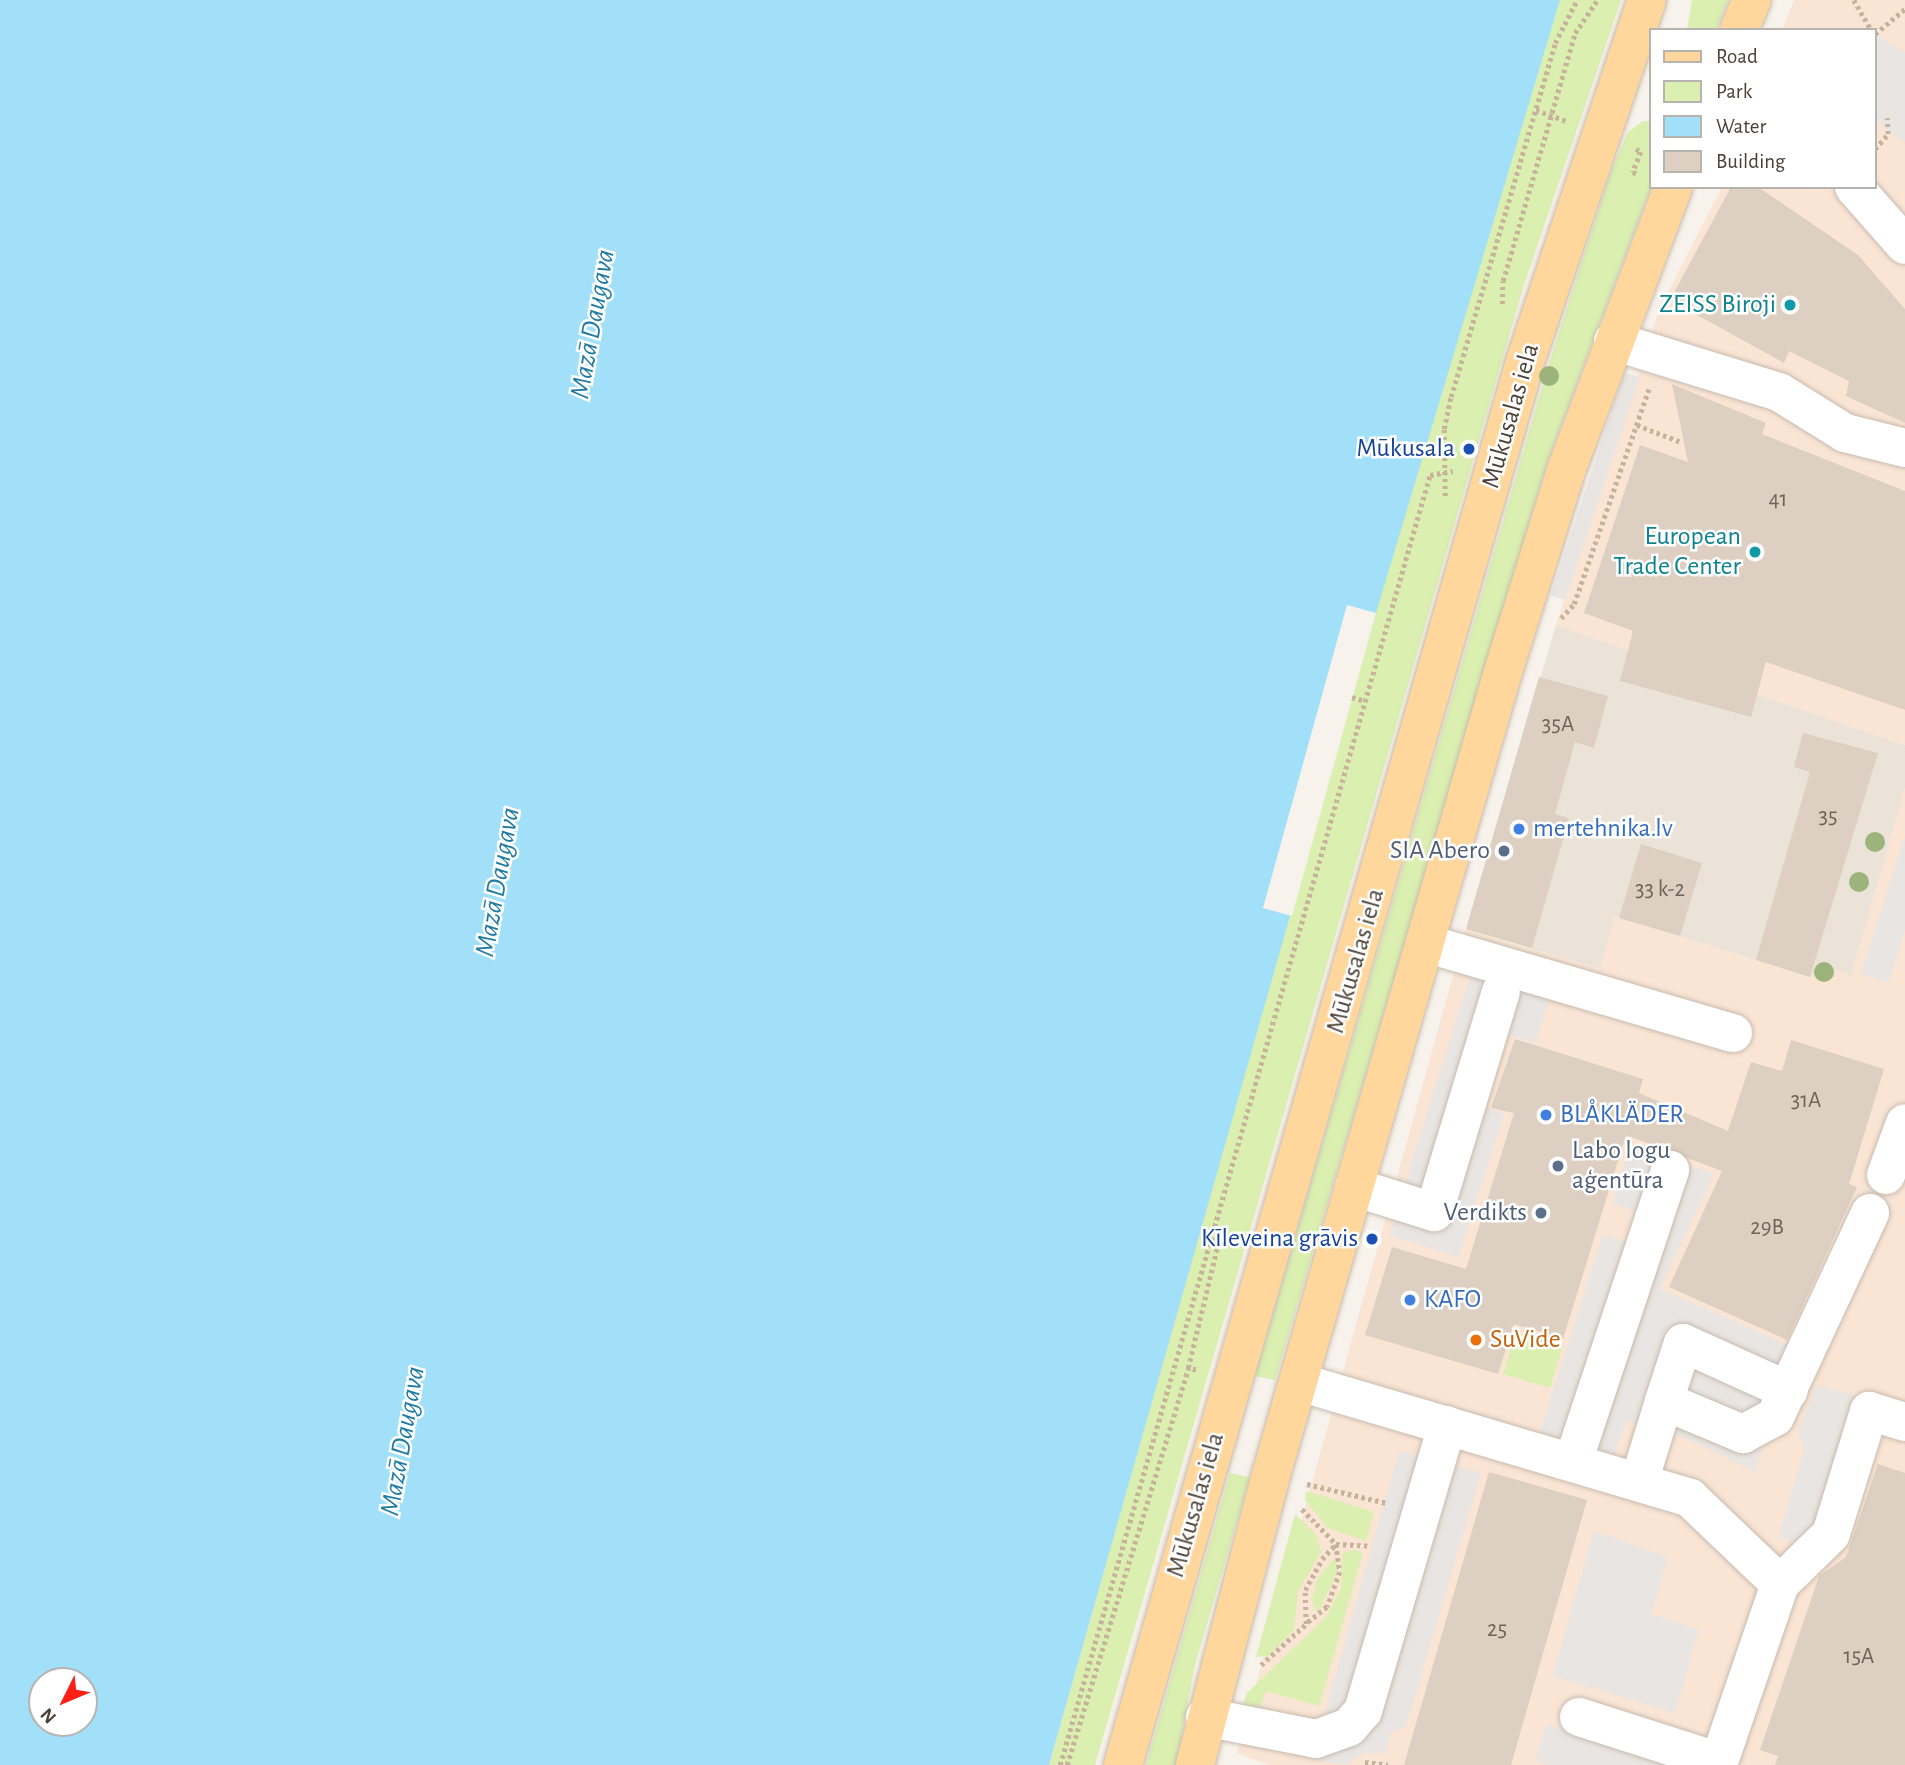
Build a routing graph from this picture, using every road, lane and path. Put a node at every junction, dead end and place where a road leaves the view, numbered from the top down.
1 (1597, 0) edge
2 (1647, 0) edge
3 (1752, 0) edge
4 (1854, 0) edge
5 (1905, 9) edge
6 (1741, 28) edge
7 (1870, 28) edge
8 (1877, 32) edge
9 (1637, 77) edge
10 (1536, 110) dead end
11 (1551, 116) junction
12 (1886, 118) dead end
13 (1571, 123) dead end
14 (1877, 147) edge
15 (1672, 189) edge
16 (1856, 189) edge
17 (1905, 245) edge
18 (1502, 317) dead end
19 (1613, 341) junction
20 (1649, 353) junction
21 (1637, 425) junction
22 (1681, 442) dead end
23 (1905, 448) edge
24 (1461, 458) dead end
25 (1555, 624) dead end
26 (1352, 697) dead end
27 (1365, 701) junction
28 (1425, 943) junction
29 (1502, 992) dead end
30 (1733, 1033) dead end
31 (1905, 1123) edge
32 (1670, 1170) dead end
33 (1886, 1175) dead end
34 (1354, 1187) junction
35 (1870, 1213) dead end
36 (1209, 1233) junction
37 (1188, 1368) junction
38 (1202, 1371) dead end
39 (1299, 1382) junction
40 (1789, 1391) junction
41 (1664, 1401) junction
42 (1905, 1422) edge
43 (1447, 1425) junction
44 (1573, 1462) junction
45 (1639, 1482) junction
46 (1295, 1498) dead end
47 (1336, 1544) junction
48 (1410, 1549) junction
49 (1780, 1584) junction
50 (1306, 1624) junction
51 (1255, 1671) dead end
52 (1205, 1717) junction
53 (1579, 1717) dead end
54 (1718, 1763) edge
55 (1060, 1765) edge
56 (1067, 1765) edge
57 (1123, 1765) edge
58 (1195, 1765) edge
59 (1358, 1765) edge
60 (1388, 1765) edge

1 - 11 path
2 - 9 main road, Mūkusalas iela
3 - 6 main road
4 - 7 path
5 - 8 path
9 - 57 main road, Mūkusalas iela
10 - 11 path
11 - 13 path
11 - 18 path
12 - 14 path
15 - 19 main road
16 - 17 street
19 - 20 street
19 - 28 main road
20 - 21 path
20 - 23 street
21 - 22 path
21 - 25 path
24 - 27 path
26 - 27 path
27 - 36 path
28 - 30 street
28 - 34 main road
29 - 34 street
31 - 33 street
32 - 44 street
34 - 39 main road
35 - 40 street
36 - 37 path
36 - 55 path
37 - 38 path
37 - 56 path
39 - 43 street
39 - 52 main road
40 - 41 street
40 - 41 street
41 - 45 street
42 - 49 street
43 - 44 street
43 - 48 street
44 - 45 street
45 - 49 street
46 - 47 path
47 - 48 path
47 - 50 path
47 - 50 path
48 - 52 street
49 - 54 street
50 - 51 path
52 - 58 main road
53 - 54 street
59 - 60 path

